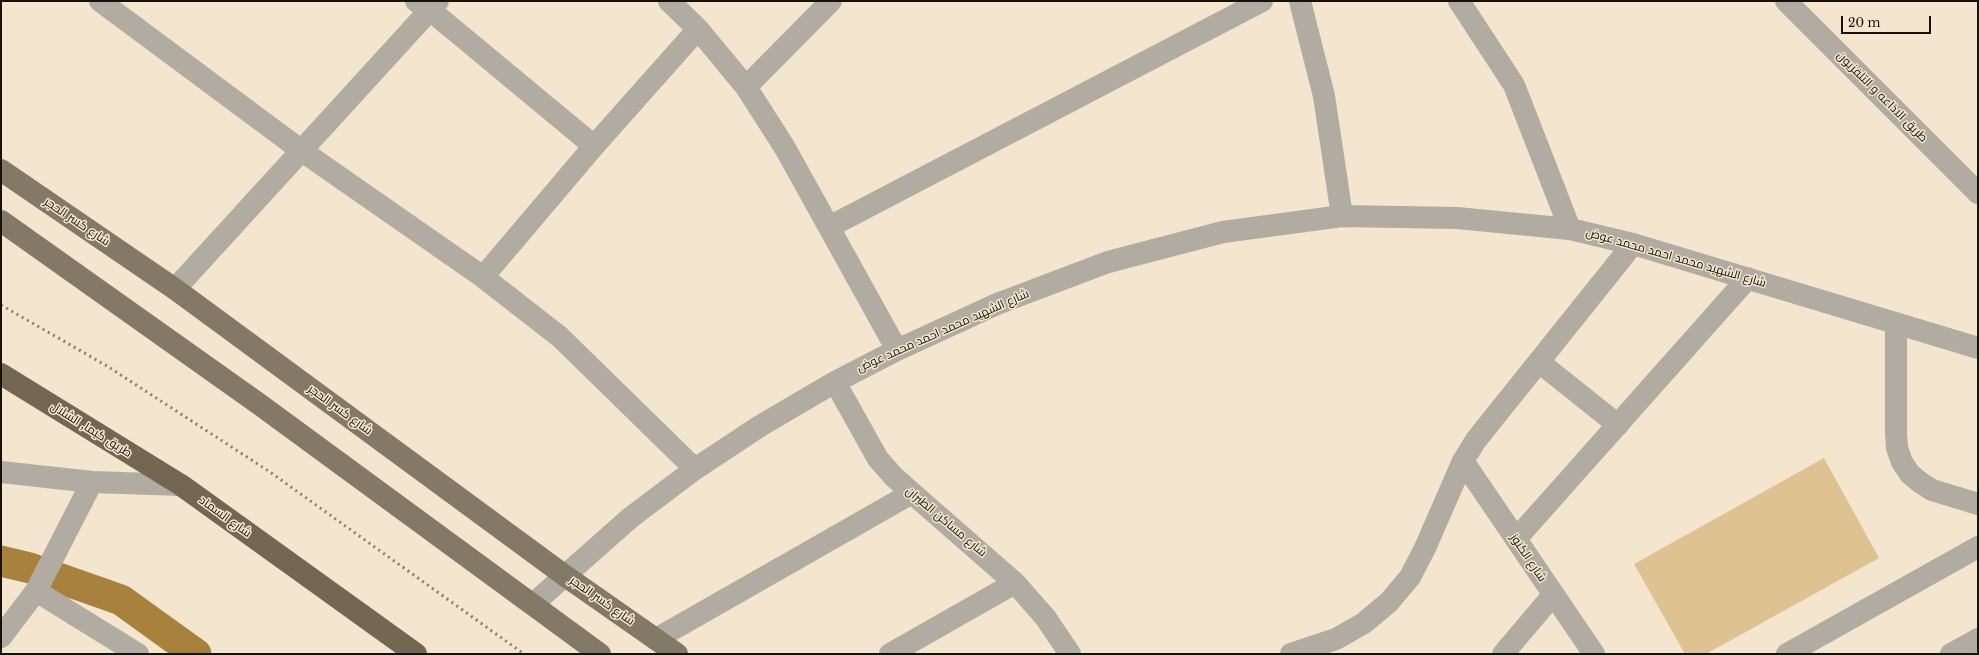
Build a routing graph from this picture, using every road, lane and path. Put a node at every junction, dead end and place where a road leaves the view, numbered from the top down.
1 (100, 1) edge
2 (669, 1) edge
3 (832, 1) edge
4 (1262, 1) edge
5 (1300, 1) edge
6 (1459, 1) edge
7 (1786, 1) edge
8 (428, 4) edge
9 (698, 29) junction
10 (746, 86) junction
11 (594, 146) junction
12 (302, 151) junction
13 (1, 170) edge
14 (1978, 193) edge
15 (1342, 216) junction
16 (1, 221) edge
17 (829, 227) junction
18 (1570, 229) junction
19 (1633, 244) junction
20 (483, 278) junction
21 (1748, 278) junction
22 (175, 289) junction
23 (1896, 323) junction
24 (1978, 348) edge
25 (897, 350) junction
26 (1539, 362) junction
27 (1, 374) edge
28 (835, 382) junction
29 (1618, 425) junction
30 (1463, 462) junction
31 (695, 470) junction
32 (1, 472) edge
33 (92, 482) junction
34 (181, 485) junction
35 (912, 493) junction
36 (1978, 504) edge
37 (1516, 539) junction
38 (1978, 547) edge
39 (564, 575) junction
40 (1015, 583) junction
41 (36, 591) junction
42 (1553, 595) junction
43 (533, 604) junction
44 (1, 636) edge
45 (656, 639) junction
46 (1978, 639) edge
47 (116, 646) edge
48 (1815, 647) edge
49 (1302, 653) edge
50 (138, 654) edge
51 (416, 654) edge
52 (600, 654) edge
53 (677, 654) edge
54 (890, 654) edge
55 (1070, 654) edge
56 (1503, 654) edge
57 (1594, 654) edge
58 (1787, 654) edge
59 (1951, 654) edge

1 - 12 street
2 - 9 street
3 - 10 street
4 - 17 street
5 - 15 street
6 - 18 street
7 - 14 street, طريق الاذاعه و التلفزيون
8 - 11 street
8 - 12 street
9 - 10 street
9 - 11 street
10 - 17 street
11 - 20 street
12 - 20 street
12 - 22 street
13 - 22 main road, شارع كسر الحجر
15 - 18 street, شارع الشهيد محمد احمد محمد عوض
15 - 25 street, شارع الشهيد محمد احمد محمد عوض
16 - 43 main road
17 - 25 street
18 - 19 street, شارع الشهيد محمد احمد محمد عوض
19 - 21 street, شارع الشهيد محمد احمد محمد عوض
19 - 26 street
20 - 31 street
21 - 23 street, شارع الشهيد محمد احمد محمد عوض
21 - 29 street
22 - 39 main road, شارع كسر الحجر
23 - 24 street, شارع الشهيد محمد احمد محمد عوض
23 - 36 street
25 - 28 street, شارع الشهيد محمد احمد محمد عوض
26 - 29 street
26 - 30 street
27 - 34 highway, طريق كيما, الشلال
28 - 31 street, شارع الشهيد محمد احمد محمد عوض
28 - 35 street, شارع مساكن الطيران
29 - 37 street
30 - 37 street, شارع الكنوز
30 - 49 street
31 - 39 street, شارع الشهيد محمد احمد محمد عوض
32 - 33 street
33 - 34 street
33 - 41 street
34 - 51 highway, شارع السماد
35 - 40 street, شارع مساكن الطيران
35 - 45 street
37 - 42 street, شارع الكنوز
38 - 48 street
39 - 43 street, شارع الشهيد محمد احمد محمد عوض
39 - 45 main road, شارع كسر الحجر
40 - 54 street
40 - 55 street, شارع مساكن الطيران
41 - 44 street
41 - 47 street
42 - 56 street
42 - 57 street, شارع الكنوز
43 - 52 main road
45 - 53 main road, شارع كسر الحجر
46 - 59 street
47 - 50 street
48 - 58 street

